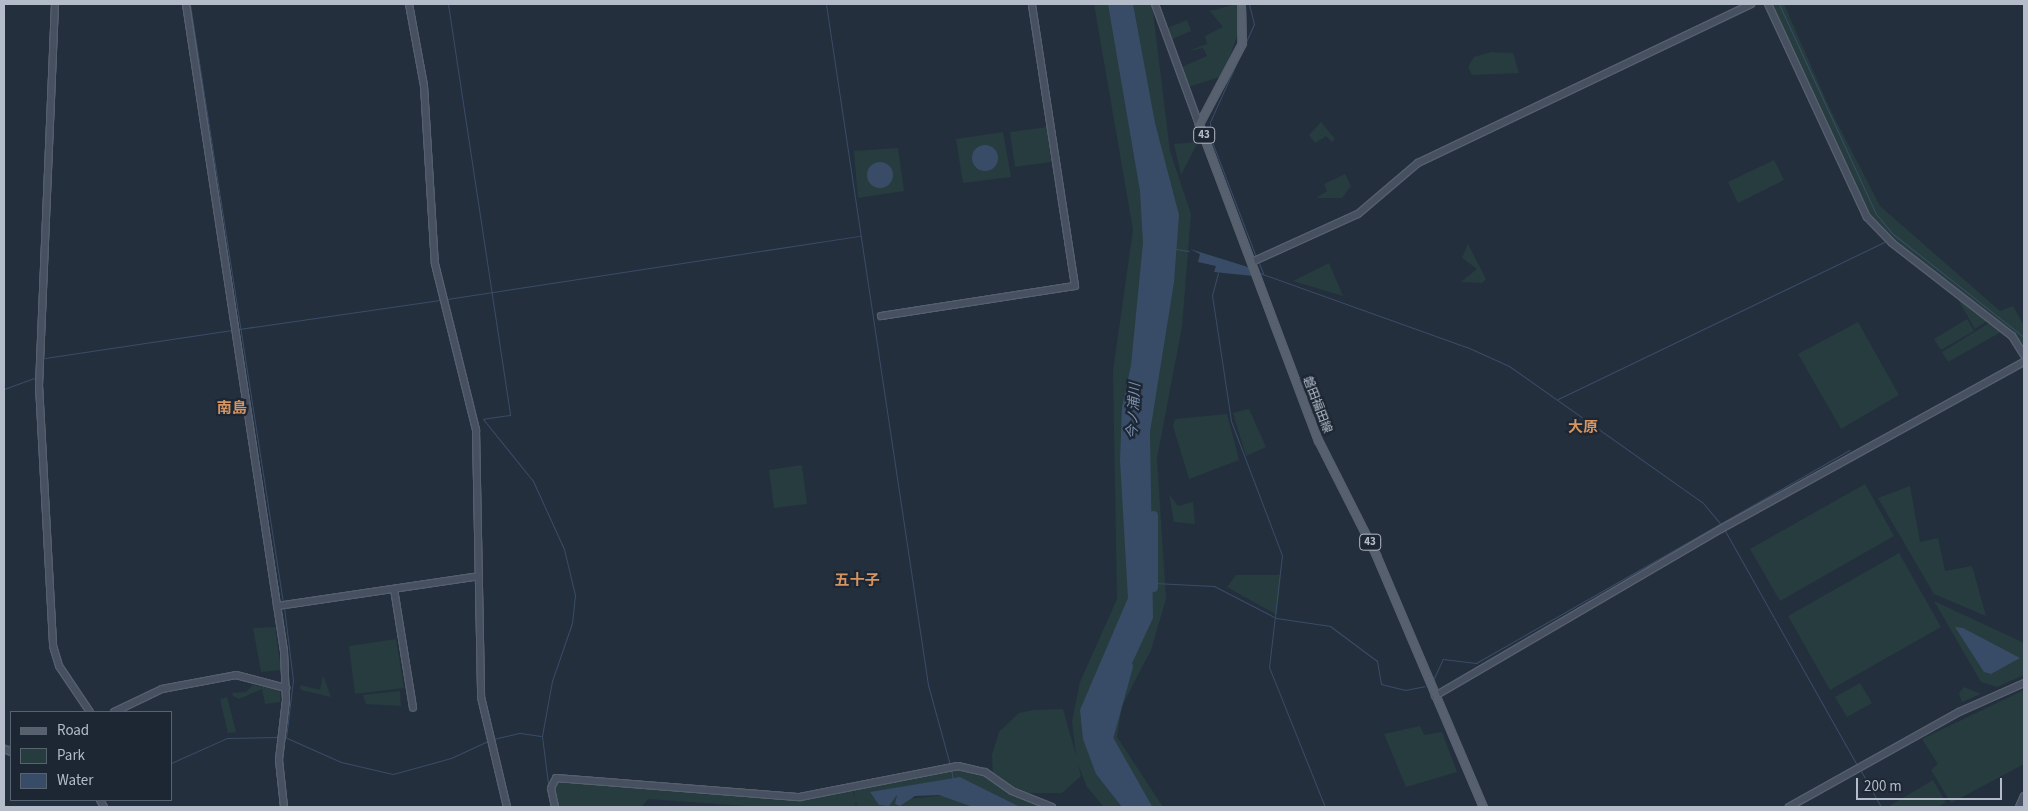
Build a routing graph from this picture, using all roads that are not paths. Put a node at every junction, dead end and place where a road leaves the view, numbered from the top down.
1 (55, 4) edge
2 (186, 4) edge
3 (409, 4) edge
4 (1032, 4) edge
5 (1155, 4) edge
6 (1241, 4) edge
7 (1751, 4) edge
8 (1768, 4) edge
9 (1199, 124) junction
10 (1255, 270) junction
11 (880, 316) dead end
12 (2024, 355) edge
13 (2024, 362) edge
14 (479, 576) junction
15 (394, 589) junction
16 (277, 606) junction
17 (2024, 683) edge
18 (286, 688) junction
19 (1435, 696) junction
20 (412, 707) dead end
21 (89, 711) edge
22 (116, 711) edge
23 (2024, 796) edge
24 (284, 807) edge
25 (508, 807) edge
26 (556, 807) edge
27 (1052, 807) edge
28 (1483, 807) edge
29 (1789, 807) edge
30 (2019, 807) edge

1 - 21 street
2 - 16 street
3 - 14 street
4 - 11 street
5 - 9 street
6 - 9 main road, 43
7 - 10 street
8 - 12 street
9 - 10 main road, 磐田福田線 / 43
10 - 19 main road, 磐田福田線 / 43
13 - 19 street
14 - 15 street
14 - 25 street
15 - 16 street
15 - 20 street
16 - 18 street
17 - 29 street
18 - 22 street
18 - 24 street
19 - 28 main road, 磐田福田線 / 43
23 - 30 street
26 - 27 street

